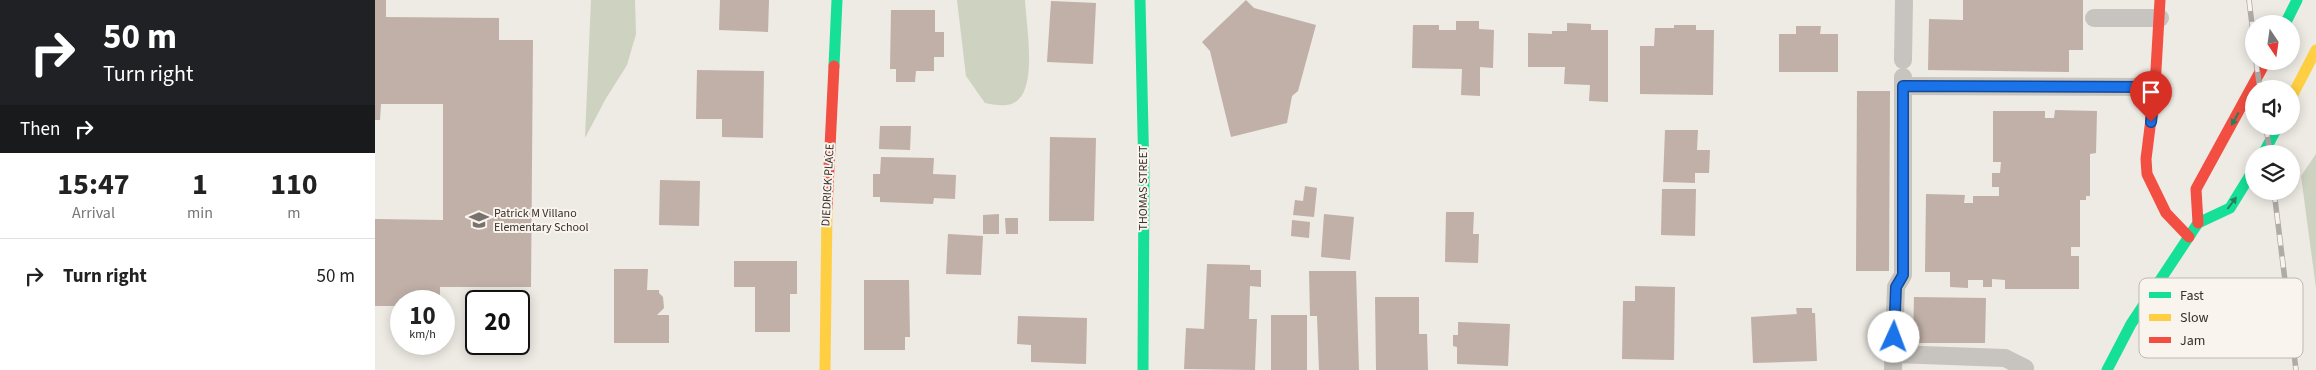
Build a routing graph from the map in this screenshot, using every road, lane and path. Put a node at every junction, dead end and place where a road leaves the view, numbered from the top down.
1 (837, 0) edge
2 (1904, 0) edge
3 (2160, 0) edge
4 (2297, 0) edge
5 (1139, 3) edge
6 (2290, 15) edge
7 (2094, 18) dead end
8 (2160, 18) junction
9 (2316, 50) edge
10 (2261, 70) edge
11 (1903, 74) junction
12 (2300, 81) edge
13 (2155, 87) junction
14 (2245, 184) edge
15 (2198, 223) junction
16 (2189, 236) junction
17 (2161, 278) edge
18 (2139, 312) edge
19 (1893, 362) edge
20 (2028, 369) edge
21 (825, 370) edge
22 (1143, 370) edge
23 (2107, 370) edge

1 - 21 street, DIEDRICK PLACE
2 - 11 lane
3 - 8 street
4 - 6 street
5 - 22 street, THOMAS STREET
7 - 8 lane
8 - 13 street
9 - 12 street
10 -> 15 street
11 - 13 lane
11 - 19 lane
13 - 16 street
15 -> 14 street
15 - 16 street
16 - 17 street
18 - 23 street
19 - 20 lane

